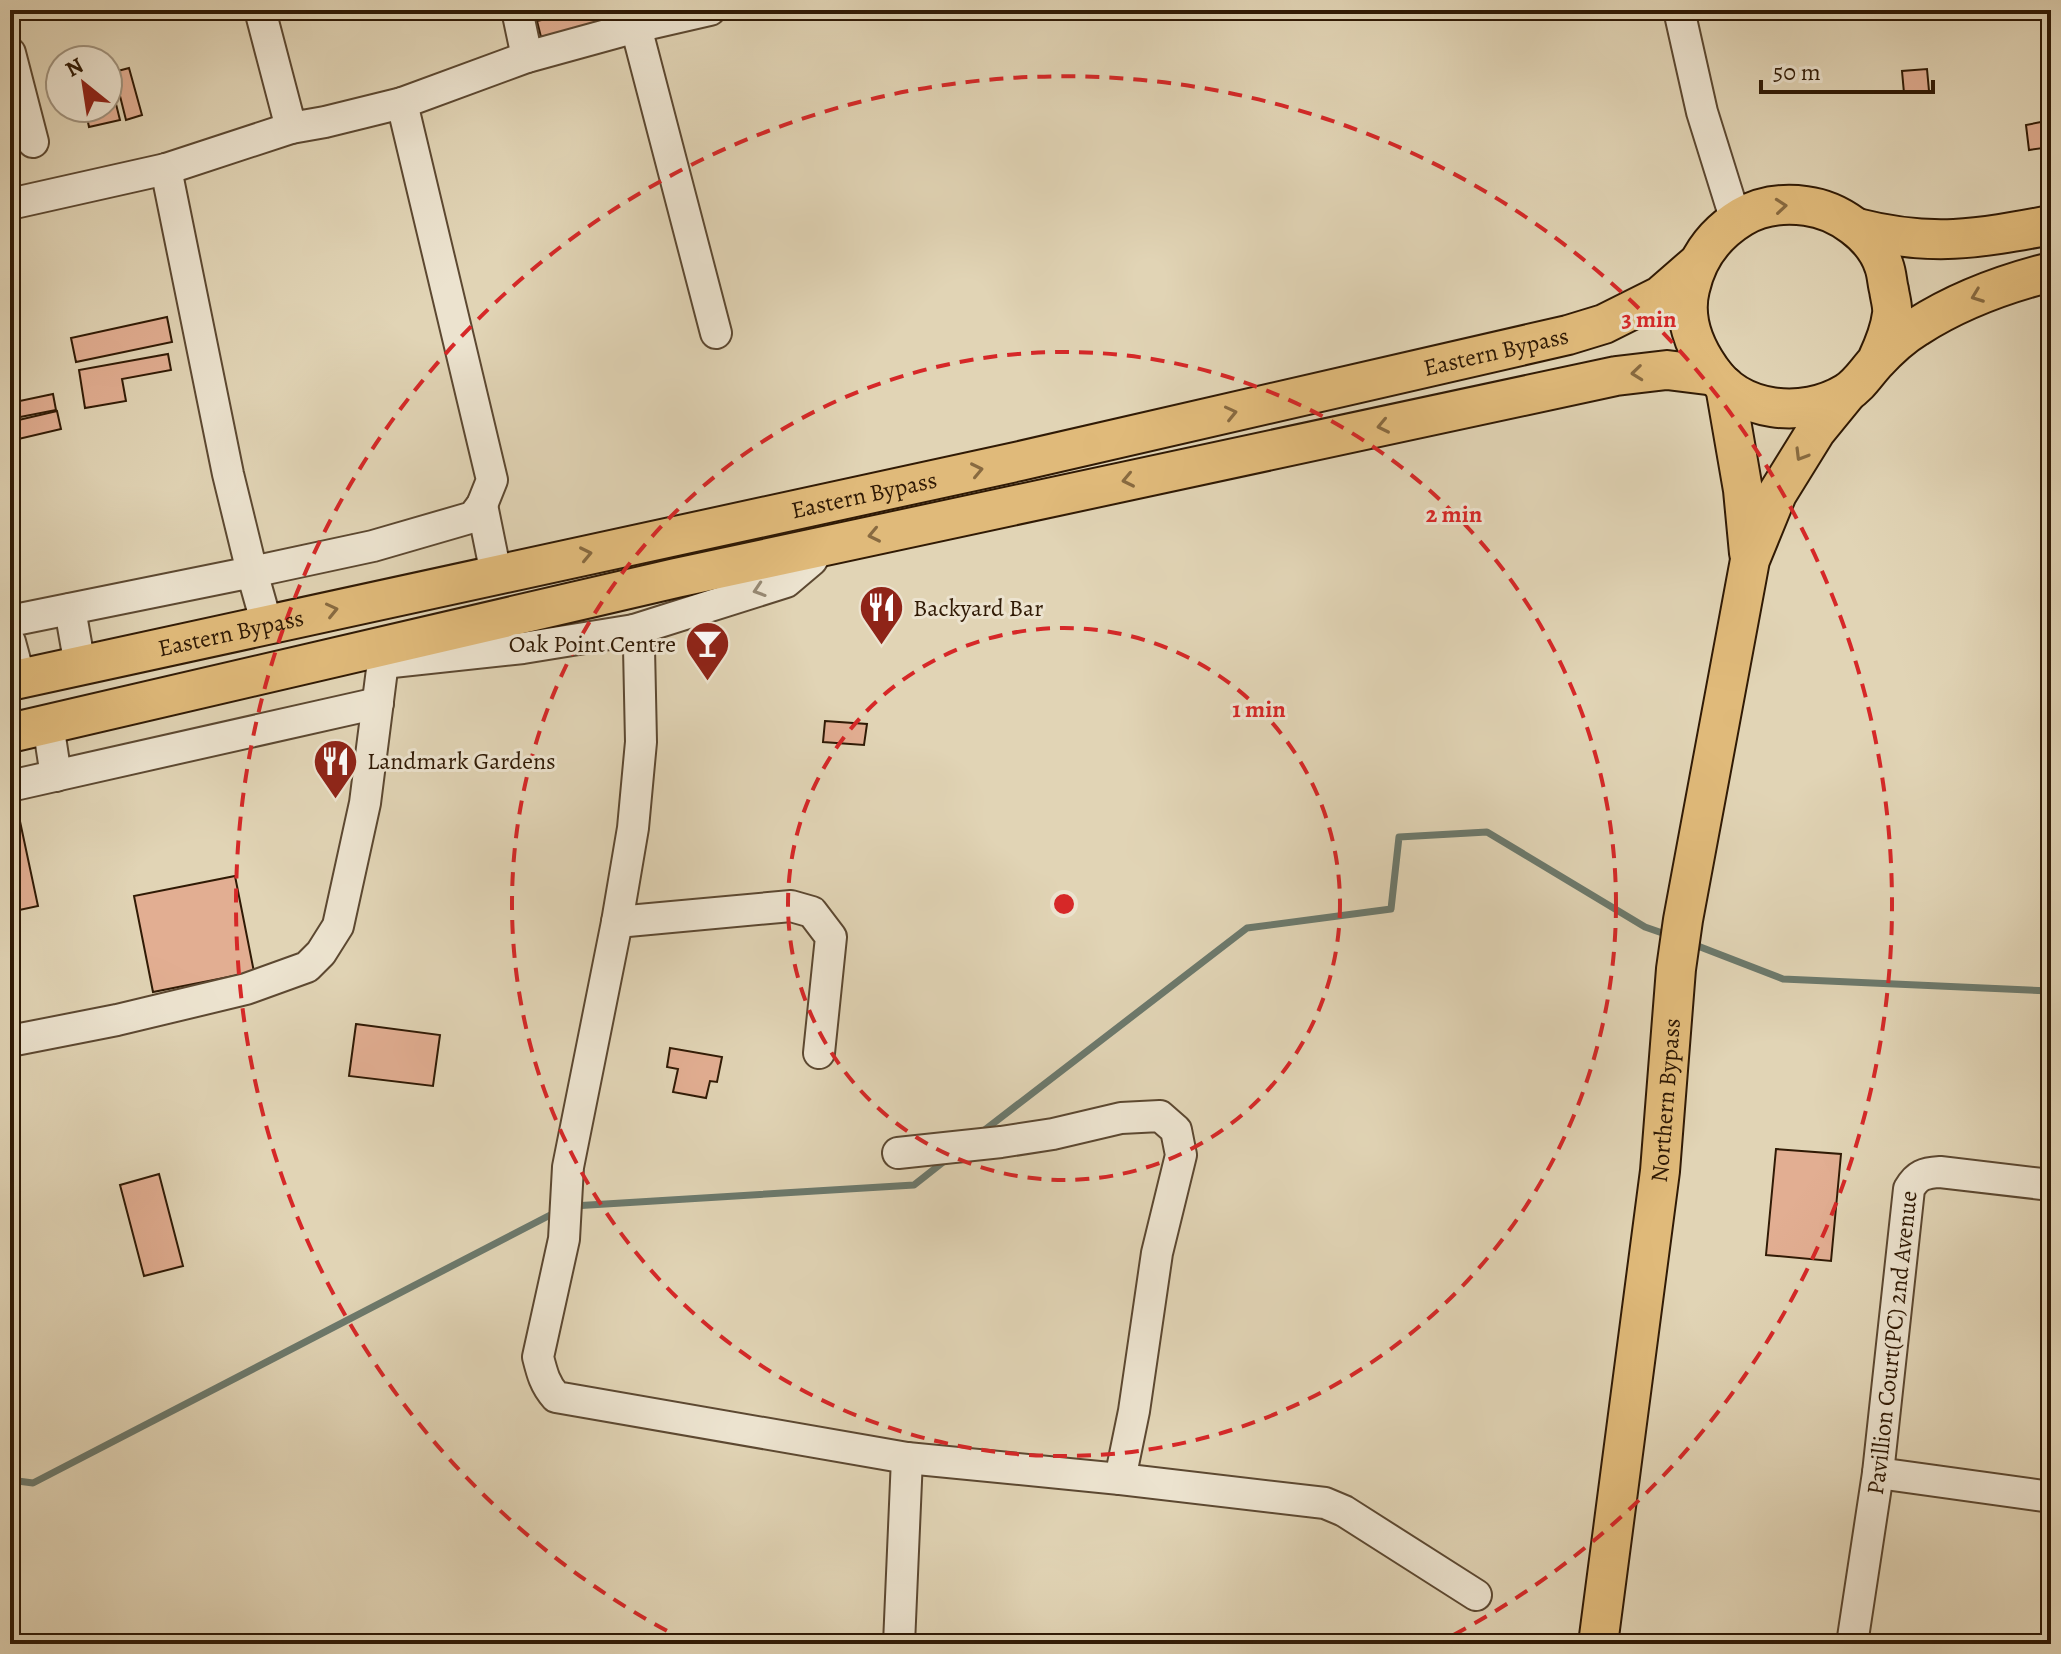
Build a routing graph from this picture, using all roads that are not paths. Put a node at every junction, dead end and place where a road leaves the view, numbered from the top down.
1 (260, 10) edge
2 (517, 10) edge
3 (710, 10) edge
4 (1679, 10) edge
5 (636, 27) junction
6 (10, 53) edge
7 (527, 57) junction
8 (402, 103) junction
9 (291, 128) junction
10 (33, 142) dead end
11 (166, 169) junction
12 (10, 204) edge
13 (1736, 221) junction
14 (2051, 225) edge
15 (1857, 228) junction
16 (1698, 263) junction
17 (2051, 272) edge
18 (716, 333) dead end
19 (1877, 360) junction
20 (1720, 381) junction
21 (1847, 393) junction
22 (482, 505) junction
23 (819, 547) junction
24 (1750, 560) junction
25 (252, 572) junction
26 (496, 574) junction
27 (70, 609) junction
28 (10, 621) edge
29 (267, 625) junction
30 (634, 630) junction
31 (10, 642) edge
32 (384, 654) junction
33 (80, 666) junction
34 (15, 680) edge
35 (378, 703) junction
36 (48, 724) junction
37 (10, 733) edge
38 (56, 776) junction
39 (10, 786) edge
40 (617, 922) junction
41 (10, 1041) edge
42 (819, 1053) dead end
43 (898, 1153) dead end
44 (2051, 1185) edge
45 (907, 1458) junction
46 (1878, 1473) junction
47 (1120, 1479) junction
48 (2051, 1497) edge
49 (1476, 1595) dead end
50 (899, 1644) edge
51 (1598, 1644) edge
52 (1852, 1644) edge

1 - 9 street
2 - 7 street
3 - 5 street
4 - 13 street
5 - 7 street
5 - 18 street
6 - 10 street
7 - 8 street
8 - 9 street
8 - 22 street
9 - 11 street
11 - 12 street
11 - 25 street
13 -> 15 main road, Eastern Bypass
13 - 16 main road, Eastern Bypass
14 - 15 main road, Eastern Bypass
15 - 19 main road, Eastern Bypass
16 - 20 main road, Eastern Bypass
26 -> 16 main road, Eastern Bypass
17 -> 19 main road, Eastern Bypass
19 - 21 main road, Eastern Bypass
20 - 21 main road, Eastern Bypass
20 -> 23 main road, Eastern Bypass
20 - 24 main road
21 -> 24 main road
22 - 25 street
22 - 26 street
23 -> 30 street
23 - 32 main road, Eastern Bypass
24 - 51 main road, Northern Bypass
25 - 27 street
25 - 29 street
29 -> 26 main road, Eastern Bypass
27 - 28 street
27 - 33 street
29 - 33 main road, Eastern Bypass
30 - 32 street
30 - 40 street
31 - 34 street
32 - 35 street
32 - 36 main road, Eastern Bypass
33 - 34 main road, Eastern Bypass
35 - 38 street
35 - 41 street
36 - 37 main road, Eastern Bypass
36 - 38 street
38 - 39 street
40 - 42 street
40 - 45 street
43 - 47 street
44 - 46 street, Pavillion Court(PC) 2nd Avenue
45 - 47 street
45 - 50 street
46 - 48 street
46 - 52 street, Pavillion Court(PC) 2nd Avenue
47 - 49 street

